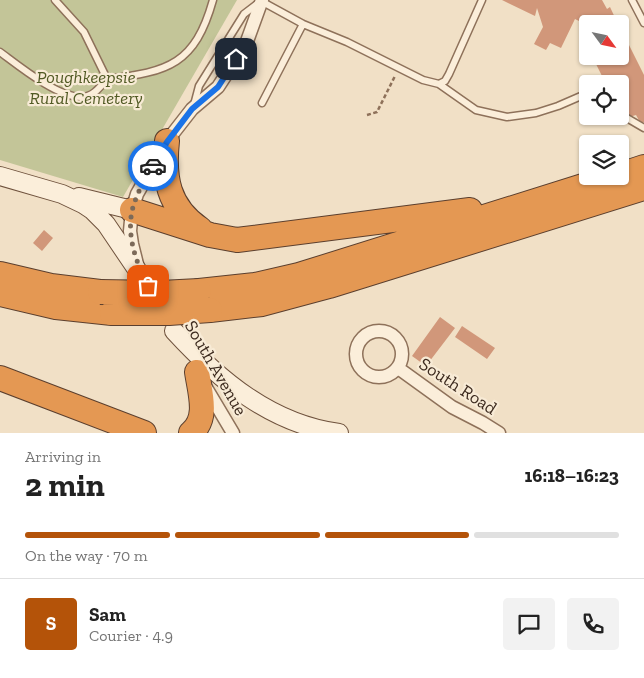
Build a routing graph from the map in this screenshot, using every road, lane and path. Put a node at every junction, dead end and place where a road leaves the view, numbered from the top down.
1 (55, 0) edge
2 (213, 0) edge
3 (482, 0) edge
4 (632, 0) edge
5 (262, 1) edge
6 (644, 22) edge
7 (303, 24) junction
8 (0, 52) edge
9 (400, 68) junction
10 (107, 79) junction
11 (439, 84) junction
12 (579, 97) edge
13 (262, 103) dead end
14 (367, 115) dead end
15 (629, 120) edge
16 (644, 128) edge
17 (167, 142) junction
18 (644, 167) edge
19 (629, 172) edge
20 (0, 176) edge
21 (587, 185) edge
22 (644, 188) edge
23 (62, 194) junction
24 (534, 202) junction
25 (132, 210) junction
26 (210, 235) junction
27 (0, 274) edge
28 (148, 286) junction
29 (0, 294) edge
30 (204, 301) junction
31 (0, 304) edge
32 (56, 307) junction
33 (174, 331) junction
34 (398, 368) dead end
35 (197, 372) junction
36 (0, 378) edge
37 (0, 395) edge
38 (97, 433) edge
39 (144, 433) edge
40 (191, 433) edge
41 (233, 433) edge
42 (339, 433) edge
43 (498, 433) edge

1 - 10 lane
2 - 10 lane
3 - 11 lane
4 - 6 lane
5 - 7 lane
5 - 17 street, South Avenue
7 - 9 lane
7 - 13 lane
8 - 10 lane
9 - 11 lane
9 - 14 path
11 - 12 lane
15 - 16 lane
17 - 25 street, South Avenue
17 - 26 highway
18 - 19 highway
20 - 23 street
21 - 24 highway
22 - 30 highway
23 - 25 street
23 - 28 street
24 - 26 highway
24 - 30 highway
25 - 26 highway
25 - 28 street, South Avenue
27 - 30 highway, bridge
28 - 33 street, South Avenue
29 - 32 highway
30 - 32 highway, bridge
31 - 32 highway
33 - 35 street, South Avenue
33 - 42 street
34 - 43 street, South Road
35 - 40 highway
35 - 41 street, South Avenue
36 - 39 highway
37 - 38 highway

